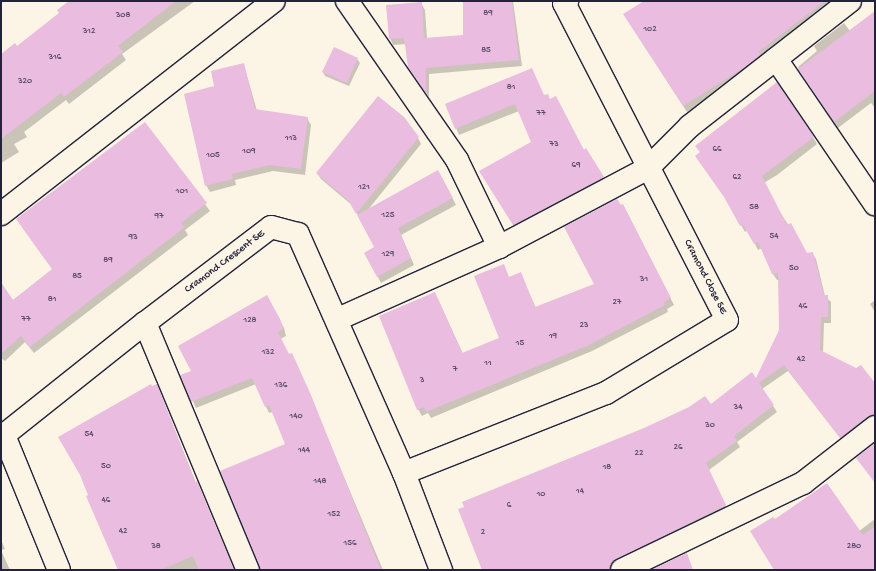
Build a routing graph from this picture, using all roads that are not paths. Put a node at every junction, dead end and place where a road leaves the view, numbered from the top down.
1 (274, 1) edge
2 (347, 1) edge
3 (567, 1) edge
4 (850, 1) edge
5 (776, 60) junction
6 (648, 168) junction
7 (875, 204) edge
8 (1, 214) edge
9 (499, 247) junction
10 (338, 319) junction
11 (145, 323) junction
12 (875, 427) edge
13 (404, 473) junction
14 (59, 570) edge
15 (248, 570) edge
16 (441, 570) edge
17 (622, 570) edge

1 - 8 street
2 - 9 street
3 - 6 street, Cramond Close SE
4 - 5 street
5 - 6 street
5 - 7 street
6 - 9 street
6 - 13 street, Cramond Close SE
9 - 10 street
10 - 11 street, Cramond Crescent SE
10 - 13 street, Cramond Crescent SE
11 - 14 street, Cramond Crescent SE
11 - 15 street
12 - 17 street
13 - 16 street, Cramond Crescent SE

